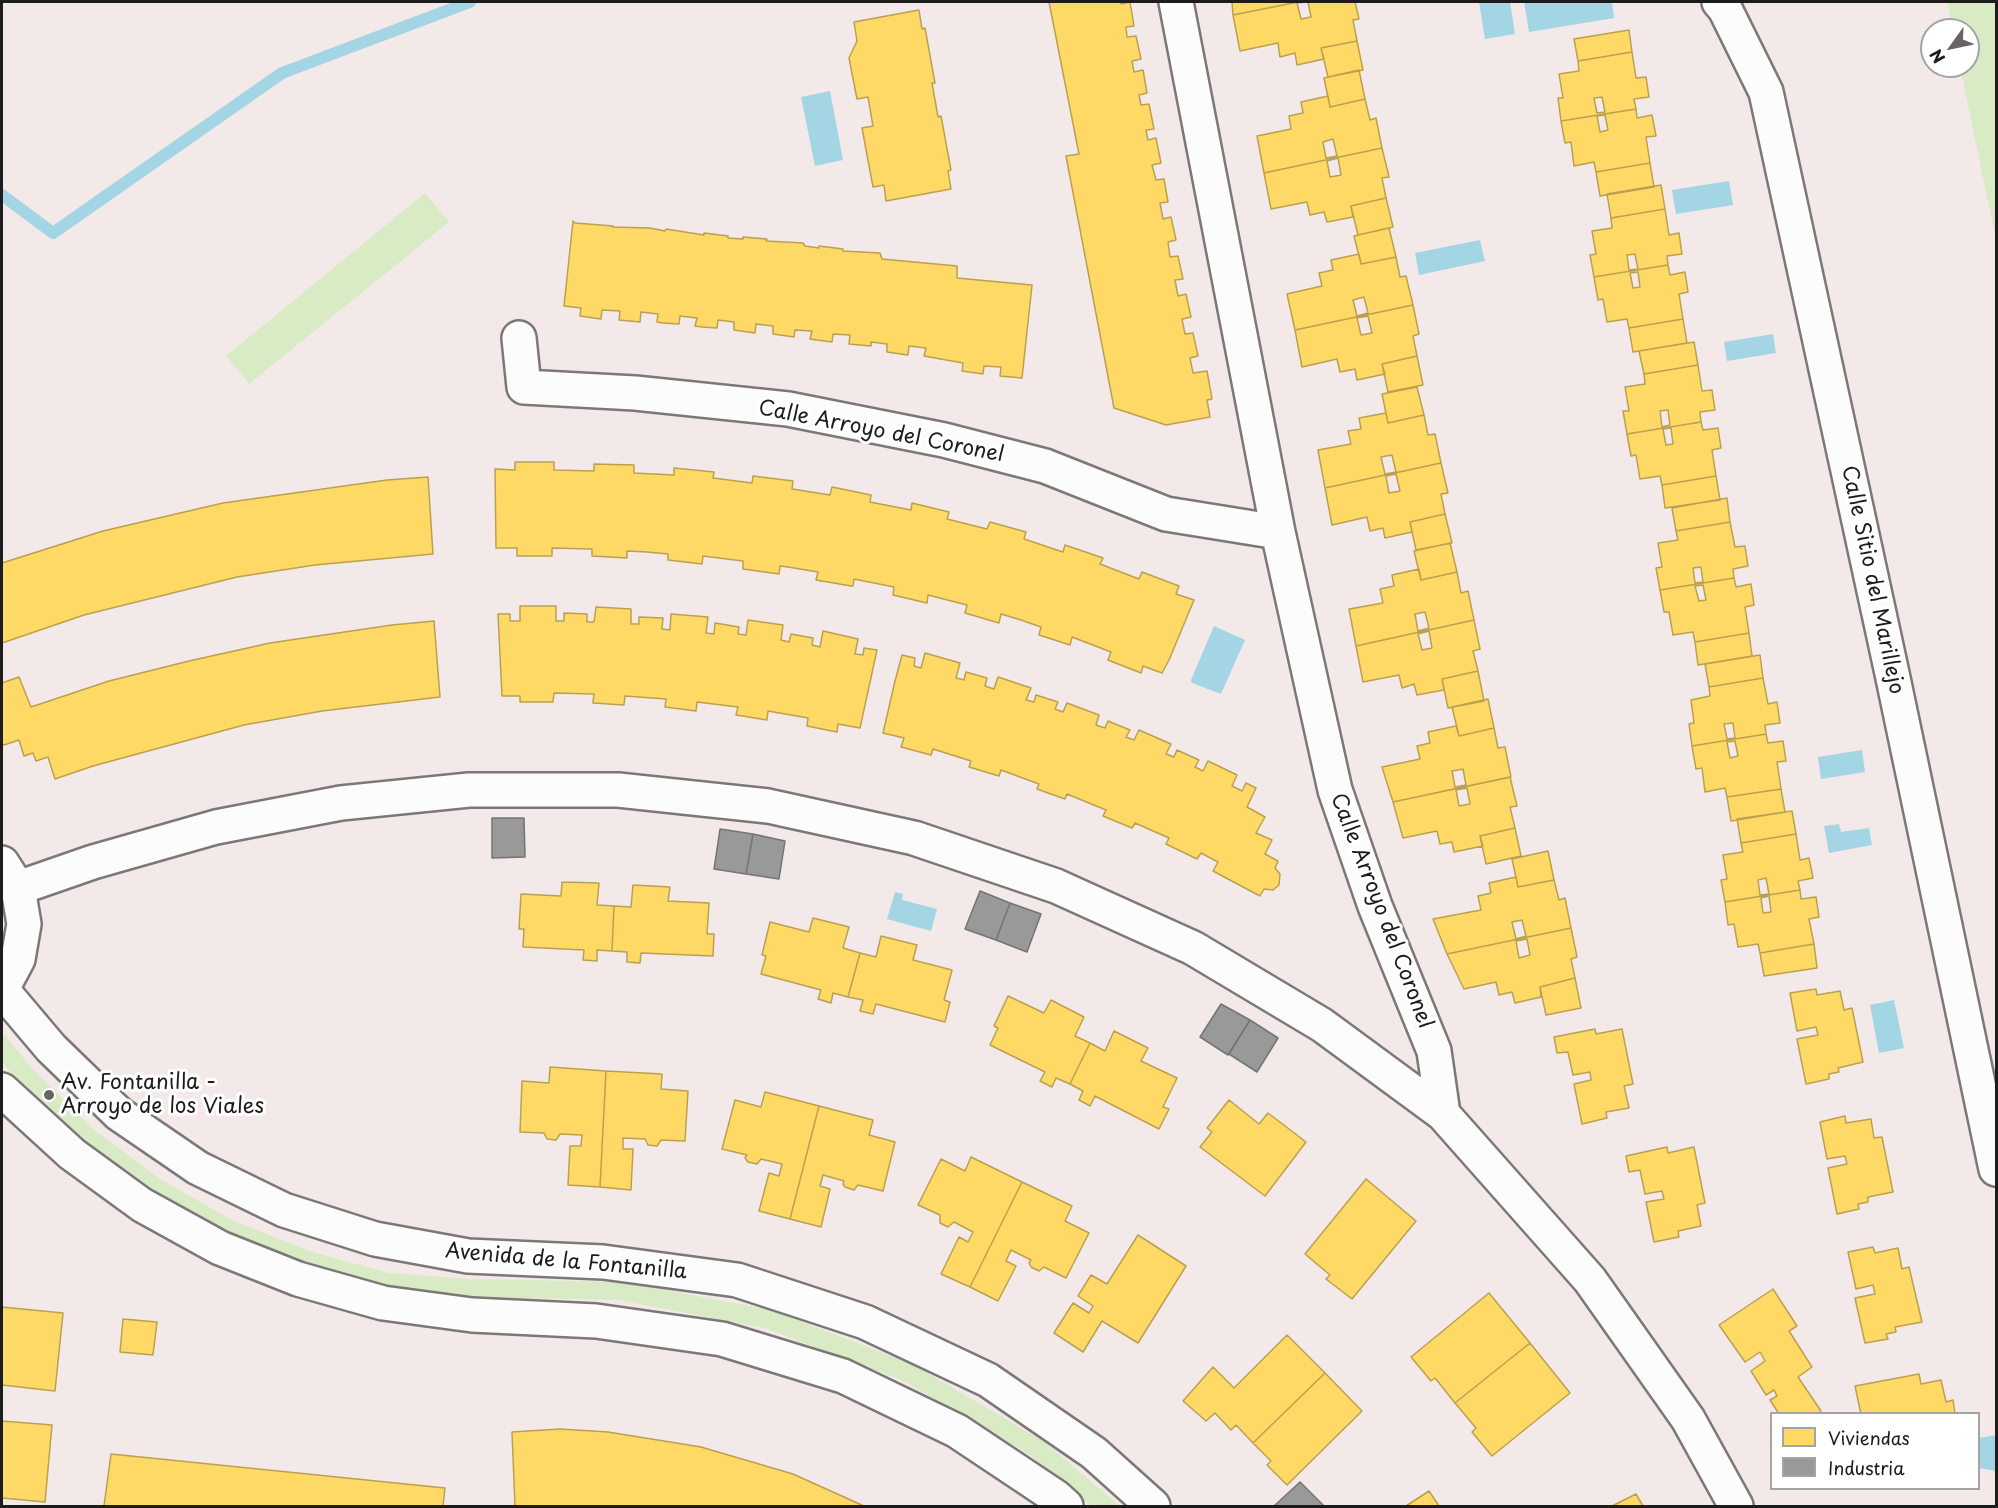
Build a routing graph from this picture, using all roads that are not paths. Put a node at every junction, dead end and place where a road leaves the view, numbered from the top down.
1 (1176, 2) edge
2 (1719, 2) edge
3 (519, 338) dead end
4 (1278, 532) junction
5 (10, 875) edge
6 (2, 990) edge
7 (2, 1090) edge
8 (1443, 1114) junction
9 (1996, 1169) edge
10 (1066, 1506) edge
11 (1153, 1506) edge
12 (1736, 1506) edge

1 - 4 street, Calle Arroyo del Coronel
2 - 9 street, Calle Sitio del Marillejo
3 - 4 street, Calle Arroyo del Coronel
4 - 8 street, Calle Arroyo del Coronel
5 - 6 street
5 - 8 street
6 - 11 street, Avenida de la Fontanilla
7 - 10 street
8 - 12 street

